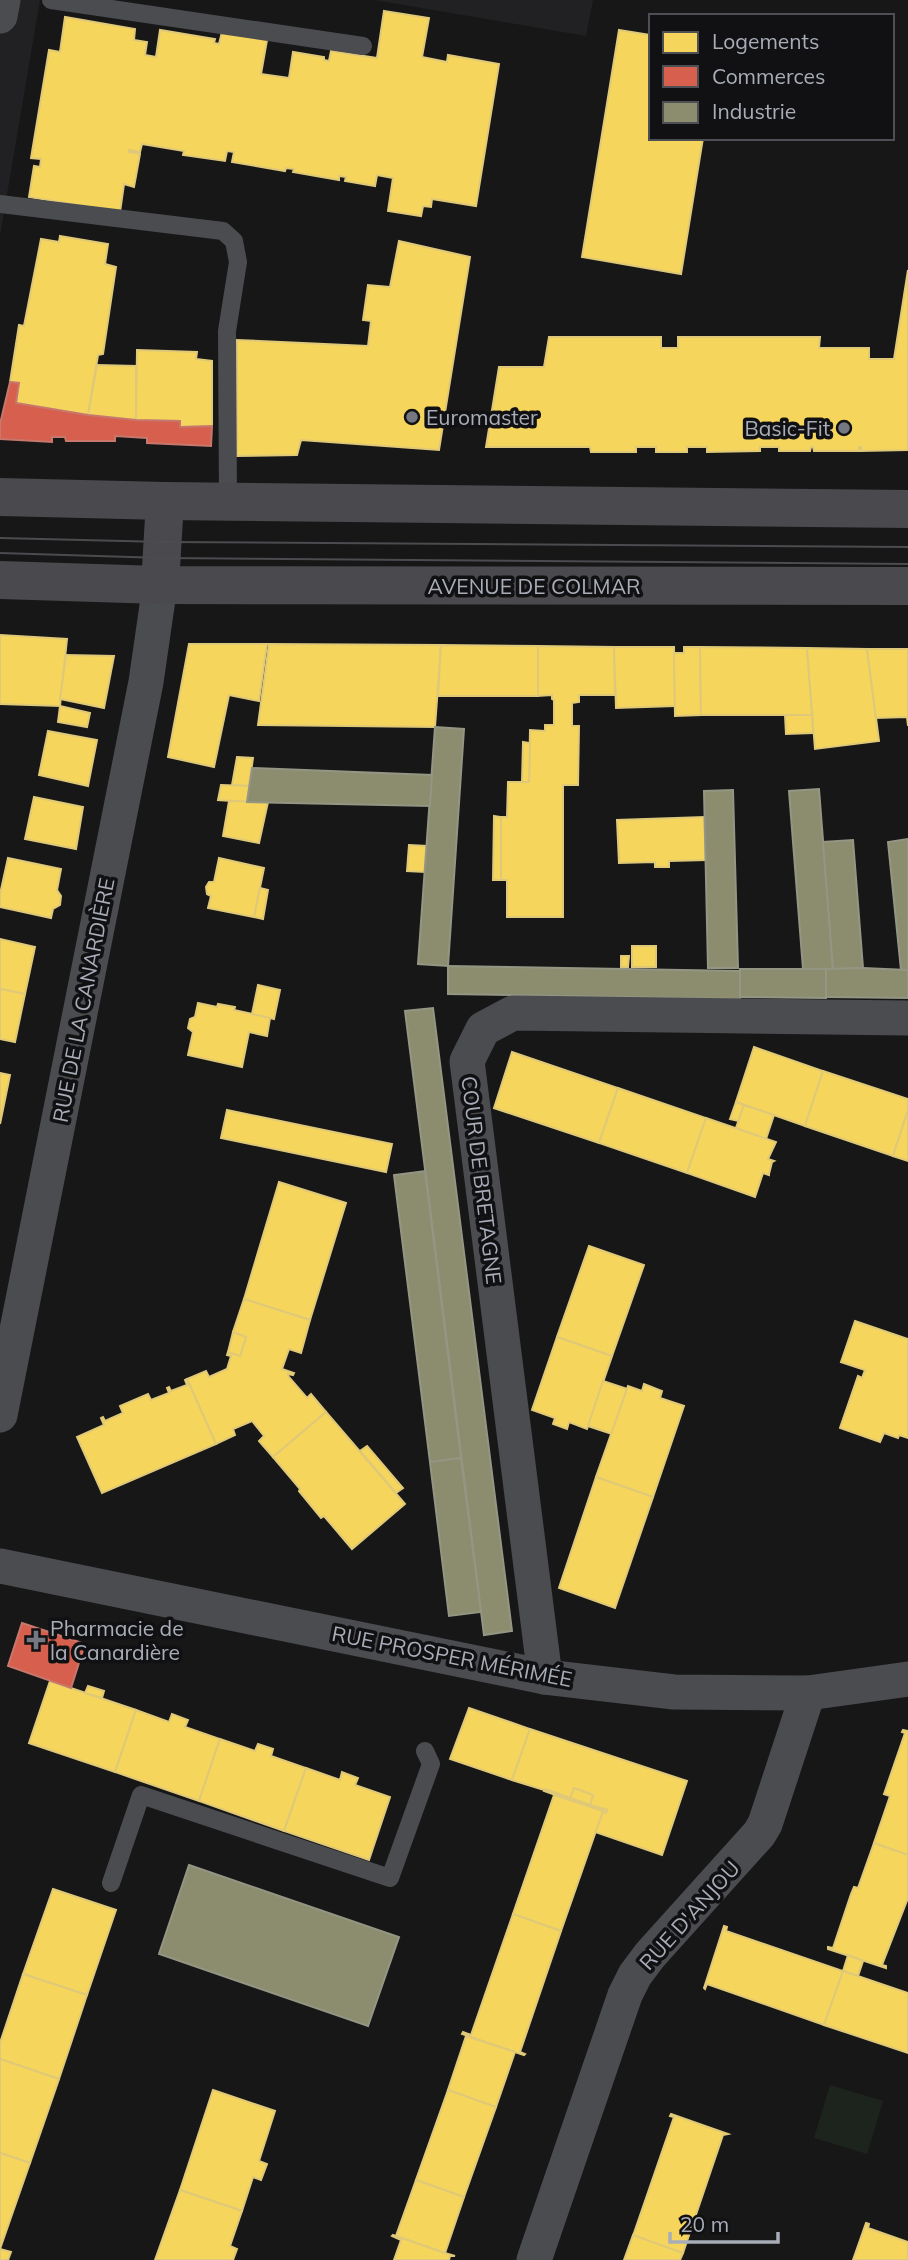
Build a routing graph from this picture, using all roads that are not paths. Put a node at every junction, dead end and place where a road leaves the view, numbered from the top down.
1 (3, 0) edge
2 (51, 0) edge
3 (0, 16) edge
4 (363, 46) dead end
5 (0, 204) edge
6 (0, 497) edge
7 (165, 501) junction
8 (228, 502) junction
9 (908, 509) edge
10 (0, 580) edge
11 (160, 585) junction
12 (908, 586) edge
13 (908, 1018) edge
14 (0, 1415) edge
15 (0, 1566) edge
16 (545, 1677) junction
17 (908, 1679) edge
18 (808, 1693) junction
19 (425, 1751) dead end
20 (111, 1883) dead end
21 (534, 2260) edge

1 - 3 street
2 - 4 lane
5 - 8 lane
6 - 7 main road
7 - 8 main road
7 - 11 main road
8 - 9 main road
10 - 11 main road, AVENUE DE COLMAR
11 - 12 main road, AVENUE DE COLMAR
11 - 14 street, RUE DE LA CANARDIÈRE
13 - 16 street, COUR DE BRETAGNE
15 - 16 street, RUE PROSPER MÉRIMÉE
16 - 18 street, RUE PROSPER MÉRIMÉE
17 - 18 street, RUE PROSPER MÉRIMÉE
18 - 21 street, RUE D'ANJOU
19 - 20 lane

